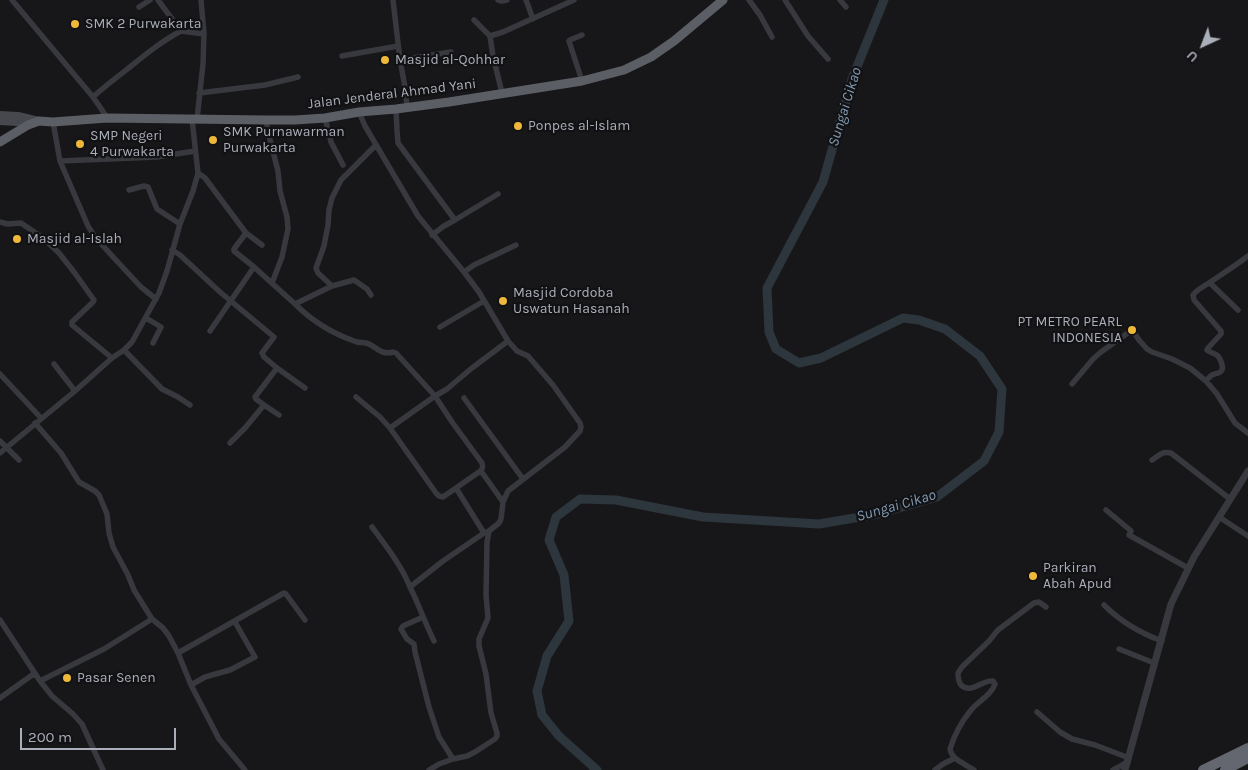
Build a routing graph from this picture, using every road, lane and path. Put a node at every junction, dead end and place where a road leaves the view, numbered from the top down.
1 (12, 0) edge
2 (150, 0) edge
3 (158, 0) edge
4 (201, 0) edge
5 (393, 0) edge
6 (498, 0) edge
7 (506, 0) edge
8 (526, 0) edge
9 (574, 0) edge
10 (724, 0) edge
11 (749, 0) edge
12 (785, 0) edge
13 (840, 0) edge
14 (139, 7) dead end
15 (846, 7) dead end
16 (533, 19) junction
17 (474, 20) dead end
18 (181, 31) junction
19 (204, 34) junction
20 (582, 35) dead end
21 (490, 36) junction
22 (772, 37) dead end
23 (398, 46) junction
24 (451, 52) dead end
25 (342, 56) dead end
26 (828, 59) dead end
27 (400, 60) junction
28 (298, 77) dead end
29 (582, 81) junction
30 (199, 93) junction
31 (502, 93) junction
32 (93, 97) junction
33 (407, 104) junction
34 (396, 109) junction
35 (359, 112) junction
36 (0, 115) edge
37 (107, 118) junction
38 (325, 118) junction
39 (195, 119) junction
40 (266, 120) junction
41 (0, 121) edge
42 (39, 121) junction
43 (53, 122) junction
44 (28, 125) junction
45 (0, 142) edge
46 (376, 145) junction
47 (195, 151) junction
48 (60, 161) junction
49 (343, 166) dead end
50 (198, 173) junction
51 (130, 190) dead end
52 (498, 194) dead end
53 (455, 220) junction
54 (0, 222) edge
55 (180, 224) junction
56 (246, 232) junction
57 (432, 235) junction
58 (262, 245) dead end
59 (516, 245) dead end
60 (172, 250) junction
61 (1248, 256) edge
62 (254, 267) junction
63 (464, 272) junction
64 (272, 283) junction
65 (1210, 283) junction
66 (332, 286) junction
67 (371, 295) dead end
68 (156, 299) junction
69 (231, 301) junction
70 (484, 301) junction
71 (294, 304) junction
72 (1238, 310) dead end
73 (146, 318) junction
74 (440, 327) dead end
75 (210, 330) dead end
76 (508, 341) junction
77 (153, 343) dead end
78 (124, 350) junction
79 (112, 358) junction
80 (54, 364) dead end
81 (278, 368) junction
82 (0, 374) edge
83 (1206, 381) junction
84 (1072, 384) dead end
85 (305, 388) dead end
86 (75, 391) junction
87 (435, 396) junction
88 (356, 397) dead end
89 (464, 398) dead end
90 (190, 405) dead end
91 (264, 405) junction
92 (279, 415) dead end
93 (41, 418) junction
94 (35, 423) junction
95 (390, 428) junction
96 (1248, 433) edge
97 (0, 441) edge
98 (230, 443) dead end
99 (7, 447) junction
100 (0, 452) edge
101 (19, 460) dead end
102 (1152, 460) dead end
103 (481, 470) junction
104 (1248, 471) edge
105 (523, 479) junction
106 (456, 488) junction
107 (1230, 499) junction
108 (503, 502) junction
109 (1106, 510) dead end
110 (1219, 516) junction
111 (372, 527) dead end
112 (487, 532) junction
113 (1248, 536) edge
114 (1188, 568) junction
115 (410, 586) junction
116 (1104, 605) dead end
117 (1046, 607) dead end
118 (423, 617) junction
119 (152, 619) junction
120 (0, 620) edge
121 (305, 620) dead end
122 (235, 622) junction
123 (434, 641) dead end
124 (1162, 641) junction
125 (1119, 649) dead end
126 (178, 653) junction
127 (1154, 663) junction
128 (35, 673) junction
129 (40, 681) junction
130 (191, 685) junction
131 (0, 698) edge
132 (1037, 712) dead end
133 (1248, 748) edge
134 (955, 758) junction
135 (1248, 758) edge
136 (453, 759) junction
137 (1128, 760) junction
138 (103, 770) edge
139 (245, 770) edge
140 (429, 770) edge
141 (935, 770) edge
142 (974, 770) edge
143 (1113, 770) edge
144 (1125, 770) edge
145 (1203, 770) edge
146 (1225, 770) edge

1 - 32 street
2 - 14 street
3 - 18 street
4 - 19 street
5 - 23 street
6 - 7 street
8 - 16 street
9 - 16 street
10 - 29 highway, Jalan Jenderal Ahmad Yani
11 - 22 street
12 - 26 street
13 - 15 street
16 - 21 street
17 - 21 street
18 - 19 street
18 - 32 street
19 - 30 street
20 - 29 street
21 - 31 street
23 - 25 street
23 - 27 street
24 - 27 street
27 - 33 street
28 - 30 street
29 - 31 highway, Jalan Jenderal Ahmad Yani
30 - 39 street
31 - 33 highway, Jalan Jenderal Ahmad Yani
32 - 37 street
33 - 34 highway, Jalan Jenderal Ahmad Yani
34 - 35 highway, Jalan Jenderal Ahmad Yani
34 - 53 street
35 - 38 highway, Jalan Jenderal Ahmad Yani
35 - 46 street
36 - 42 main road, Jalan Jenderal Ahmad Yani
37 - 39 highway, Jalan Jenderal Ahmad Yani
37 - 43 highway, Jalan Jenderal Ahmad Yani
38 - 40 highway, Jalan Jenderal Ahmad Yani
38 - 49 street
39 - 40 highway, Jalan Jenderal Ahmad Yani
39 - 47 street
40 - 64 street
41 - 44 main road, Jalan Jenderal Ahmad Yani
42 - 43 highway, Jalan Jenderal Ahmad Yani
42 - 44 highway, Jalan Jenderal Ahmad Yani
43 - 48 street
44 - 45 highway
46 - 57 street
46 - 66 street
47 - 48 street
47 - 50 street
48 - 68 street
50 - 55 street
50 - 56 street
51 - 55 street
52 - 53 street
53 - 57 street
54 - 79 street
55 - 60 street
56 - 58 street
56 - 62 street
57 - 63 street
59 - 63 street
60 - 68 street
60 - 69 street
61 - 65 street
62 - 64 street
62 - 69 street
63 - 70 street
64 - 71 street
65 - 72 street
65 - 83 street
66 - 67 street
66 - 71 street
68 - 73 street
69 - 75 street
69 - 81 street
70 - 74 street
70 - 76 street
71 - 87 street
73 - 77 street
73 - 78 street
76 - 87 street
76 - 105 street
78 - 79 street
78 - 90 street
79 - 86 street
80 - 86 street
81 - 85 street
81 - 91 street
82 - 93 street
83 - 84 street
83 - 96 street
86 - 93 street
87 - 95 street
87 - 103 street
88 - 95 street
89 - 105 street
91 - 92 street
91 - 98 street
93 - 94 street
94 - 99 street
94 - 119 street
95 - 106 street
97 - 99 street
99 - 100 street
99 - 101 street
102 - 107 street
103 - 106 street
103 - 108 street
104 - 107 street
105 - 108 street
106 - 112 street
107 - 110 street
108 - 112 street
109 - 114 street
110 - 113 street
110 - 114 street
111 - 115 street
112 - 115 street
112 - 136 street
114 - 124 street
115 - 118 street
116 - 124 street
117 - 134 street
118 - 123 street
118 - 136 street
119 - 126 street
119 - 129 street
120 - 128 street
121 - 122 street
122 - 126 street
122 - 130 street
124 - 127 street
125 - 127 street
126 - 130 street
127 - 137 street
128 - 129 street
128 - 131 street
129 - 138 street
130 - 139 street
132 - 137 street
133 - 145 highway
134 - 141 street
134 - 142 street
135 - 146 highway
136 - 140 street
137 - 143 street
137 - 144 street

